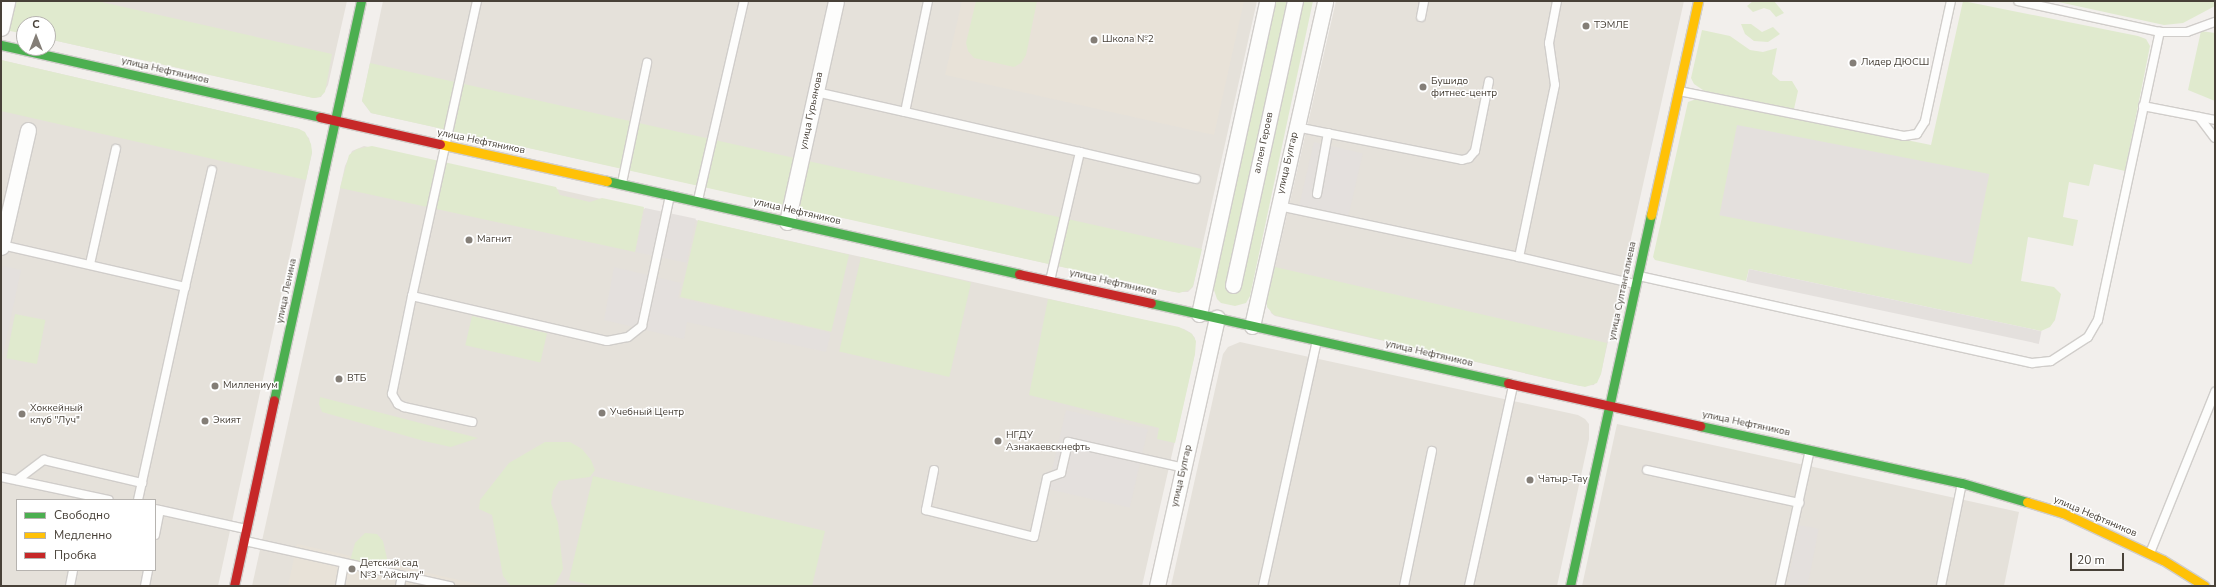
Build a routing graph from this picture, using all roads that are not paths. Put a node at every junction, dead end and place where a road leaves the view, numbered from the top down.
1 (7, 1) edge
2 (361, 1) edge
3 (477, 1) edge
4 (744, 1) edge
5 (836, 1) edge
6 (928, 1) edge
7 (1267, 1) edge
8 (1295, 1) edge
9 (1325, 1) edge
10 (1424, 1) edge
11 (1557, 1) edge
12 (1698, 1) edge
13 (1951, 1) edge
14 (2018, 1) edge
15 (1421, 17) dead end
16 (2215, 22) edge
17 (1, 28) edge
18 (2160, 32) junction
19 (1, 45) edge
20 (647, 63) dead end
21 (1489, 81) dead end
22 (1679, 91) junction
23 (816, 92) junction
24 (2143, 106) junction
25 (905, 112) junction
26 (2199, 117) junction
27 (2215, 120) edge
28 (335, 121) junction
29 (1296, 127) junction
30 (28, 130) dead end
31 (1328, 133) junction
32 (2215, 138) edge
33 (445, 145) junction
34 (116, 149) dead end
35 (1080, 152) junction
36 (212, 170) dead end
37 (1196, 179) dead end
38 (622, 184) junction
39 (1317, 194) dead end
40 (670, 195) junction
41 (698, 201) junction
42 (1279, 206) junction
43 (787, 222) junction
44 (1, 246) edge
45 (1519, 258) junction
46 (90, 264) junction
47 (1050, 280) junction
48 (1637, 280) junction
49 (1233, 285) dead end
50 (185, 286) junction
51 (412, 296) junction
52 (1199, 314) junction
53 (1217, 318) junction
54 (1252, 326) junction
55 (1317, 340) junction
56 (1514, 384) junction
57 (2215, 392) edge
58 (1608, 405) junction
59 (472, 422) dead end
60 (1810, 449) junction
61 (1432, 452) dead end
62 (1184, 468) junction
63 (934, 470) dead end
64 (1647, 470) dead end
65 (1, 477) edge
66 (17, 480) junction
67 (142, 483) junction
68 (1962, 483) junction
69 (88, 498) edge
70 (99, 499) edge
71 (138, 499) edge
72 (1799, 503) junction
73 (158, 510) edge
74 (156, 527) edge
75 (246, 529) junction
76 (244, 541) junction
77 (2150, 554) junction
78 (344, 563) junction
79 (73, 571) edge
80 (148, 571) edge
81 (402, 576) junction
82 (70, 586) edge
83 (145, 586) edge
84 (234, 586) edge
85 (340, 586) edge
86 (400, 586) edge
87 (450, 586) edge
88 (1157, 586) edge
89 (1263, 586) edge
90 (1404, 586) edge
91 (1469, 586) edge
92 (1570, 586) edge
93 (1780, 586) edge
94 (1941, 586) edge
95 (2205, 586) edge

1 - 17 street
2 - 28 street, улица Ленина
3 - 33 lane
4 - 41 lane
5 - 23 street, улица Гурьянова
6 - 25 lane
7 - 52 street
8 - 49 street, аллея Героев
9 - 29 street, улица Булгар
10 - 15 lane
11 - 45 lane
12 - 22 street, улица Султангалиева
13 - 22 lane
14 - 18 lane
16 - 18 lane
18 - 24 lane
19 - 28 street, улица Нефтяников
20 - 38 lane
21 - 31 lane
22 - 48 street, улица Султангалиева
23 - 25 lane
23 - 43 street, улица Гурьянова
24 - 26 lane
24 - 48 lane
25 - 35 lane
26 - 27 lane
26 - 32 lane
28 - 33 street, улица Нефтяников
28 - 75 street, улица Ленина
29 - 31 lane
29 - 42 street, улица Булгар
30 - 44 street
31 - 39 lane
33 - 38 street, улица Нефтяников
33 - 51 lane
34 - 46 lane
35 - 37 lane
35 - 47 lane
36 - 50 lane
38 - 40 street, улица Нефтяников
40 - 41 street, улица Нефтяников
40 - 51 lane
41 - 43 street, улица Нефтяников
42 - 45 lane
42 - 54 street, улица Булгар
43 - 47 street, улица Нефтяников
44 - 46 lane
45 - 48 lane
46 - 50 lane
47 - 52 street, улица Нефтяников
48 - 58 street, улица Султангалиева
50 - 67 lane
51 - 59 lane
52 - 53 street, улица Нефтяников
53 - 54 street, улица Нефтяников
53 - 62 street, улица Булгар
54 - 55 street, улица Нефтяников
55 - 56 street, улица Нефтяников
55 - 89 lane
56 - 58 street, улица Нефтяников
56 - 91 lane
57 - 77 lane
58 - 60 street, улица Нефтяников
58 - 92 street, улица Султангалиева
60 - 68 street, улица Нефтяников
60 - 72 lane
61 - 90 lane
62 - 63 lane
62 - 88 street, улица Булгар
64 - 72 lane
65 - 66 lane
66 - 67 lane
66 - 69 lane
67 - 71 lane
68 - 77 street, улица Нефтяников
68 - 94 lane
69 - 70 lane
72 - 93 lane
73 - 74 lane
73 - 75 lane
75 - 76 street, улица Ленина
76 - 78 lane
76 - 84 street, улица Ленина
77 - 95 street, улица Нефтяников
78 - 81 lane
78 - 85 lane
79 - 82 lane
80 - 83 lane
81 - 86 lane
81 - 87 lane

